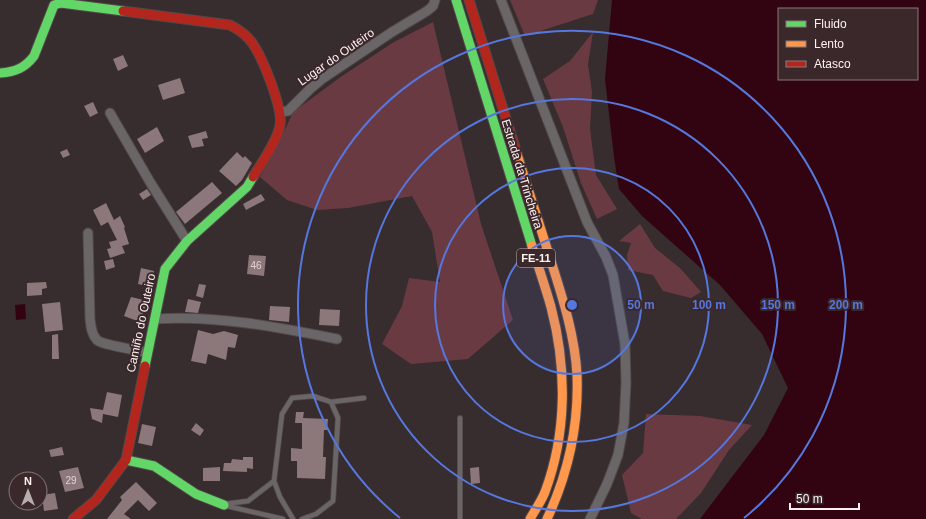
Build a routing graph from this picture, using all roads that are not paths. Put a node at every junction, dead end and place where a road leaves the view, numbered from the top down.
1 (456, 0) edge
2 (469, 0) edge
3 (501, 0) edge
4 (435, 1) edge
5 (4, 73) edge
6 (280, 112) junction
7 (110, 113) dead end
8 (88, 233) dead end
9 (187, 241) junction
10 (155, 319) junction
11 (338, 339) dead end
12 (147, 353) junction
13 (364, 398) dead end
14 (331, 402) junction
15 (460, 418) dead end
16 (126, 460) junction
17 (274, 481) junction
18 (224, 505) junction
19 (73, 519) edge
20 (283, 519) edge
21 (293, 519) edge
22 (302, 519) edge
23 (460, 519) edge
24 (530, 519) edge
25 (547, 519) edge
26 (590, 519) edge

1 - 24 main road, Estrada da Trincheira / FE-11
2 - 25 main road, Estrada da Trincheira / FE-11
3 - 26 street
4 - 6 street, Lugar do Outeiro
5 - 6 main road
6 - 9 main road, Camiño do Outeiro
7 - 9 street
8 - 12 street
9 - 10 main road, Camiño do Outeiro
10 - 11 street
10 - 12 main road, Camiño do Outeiro
12 - 16 main road, Camiño do Outeiro
13 - 14 lane
14 - 17 lane
14 - 22 lane
15 - 23 lane
16 - 18 main road
16 - 19 main road
17 - 18 lane
17 - 21 lane
18 - 20 lane

